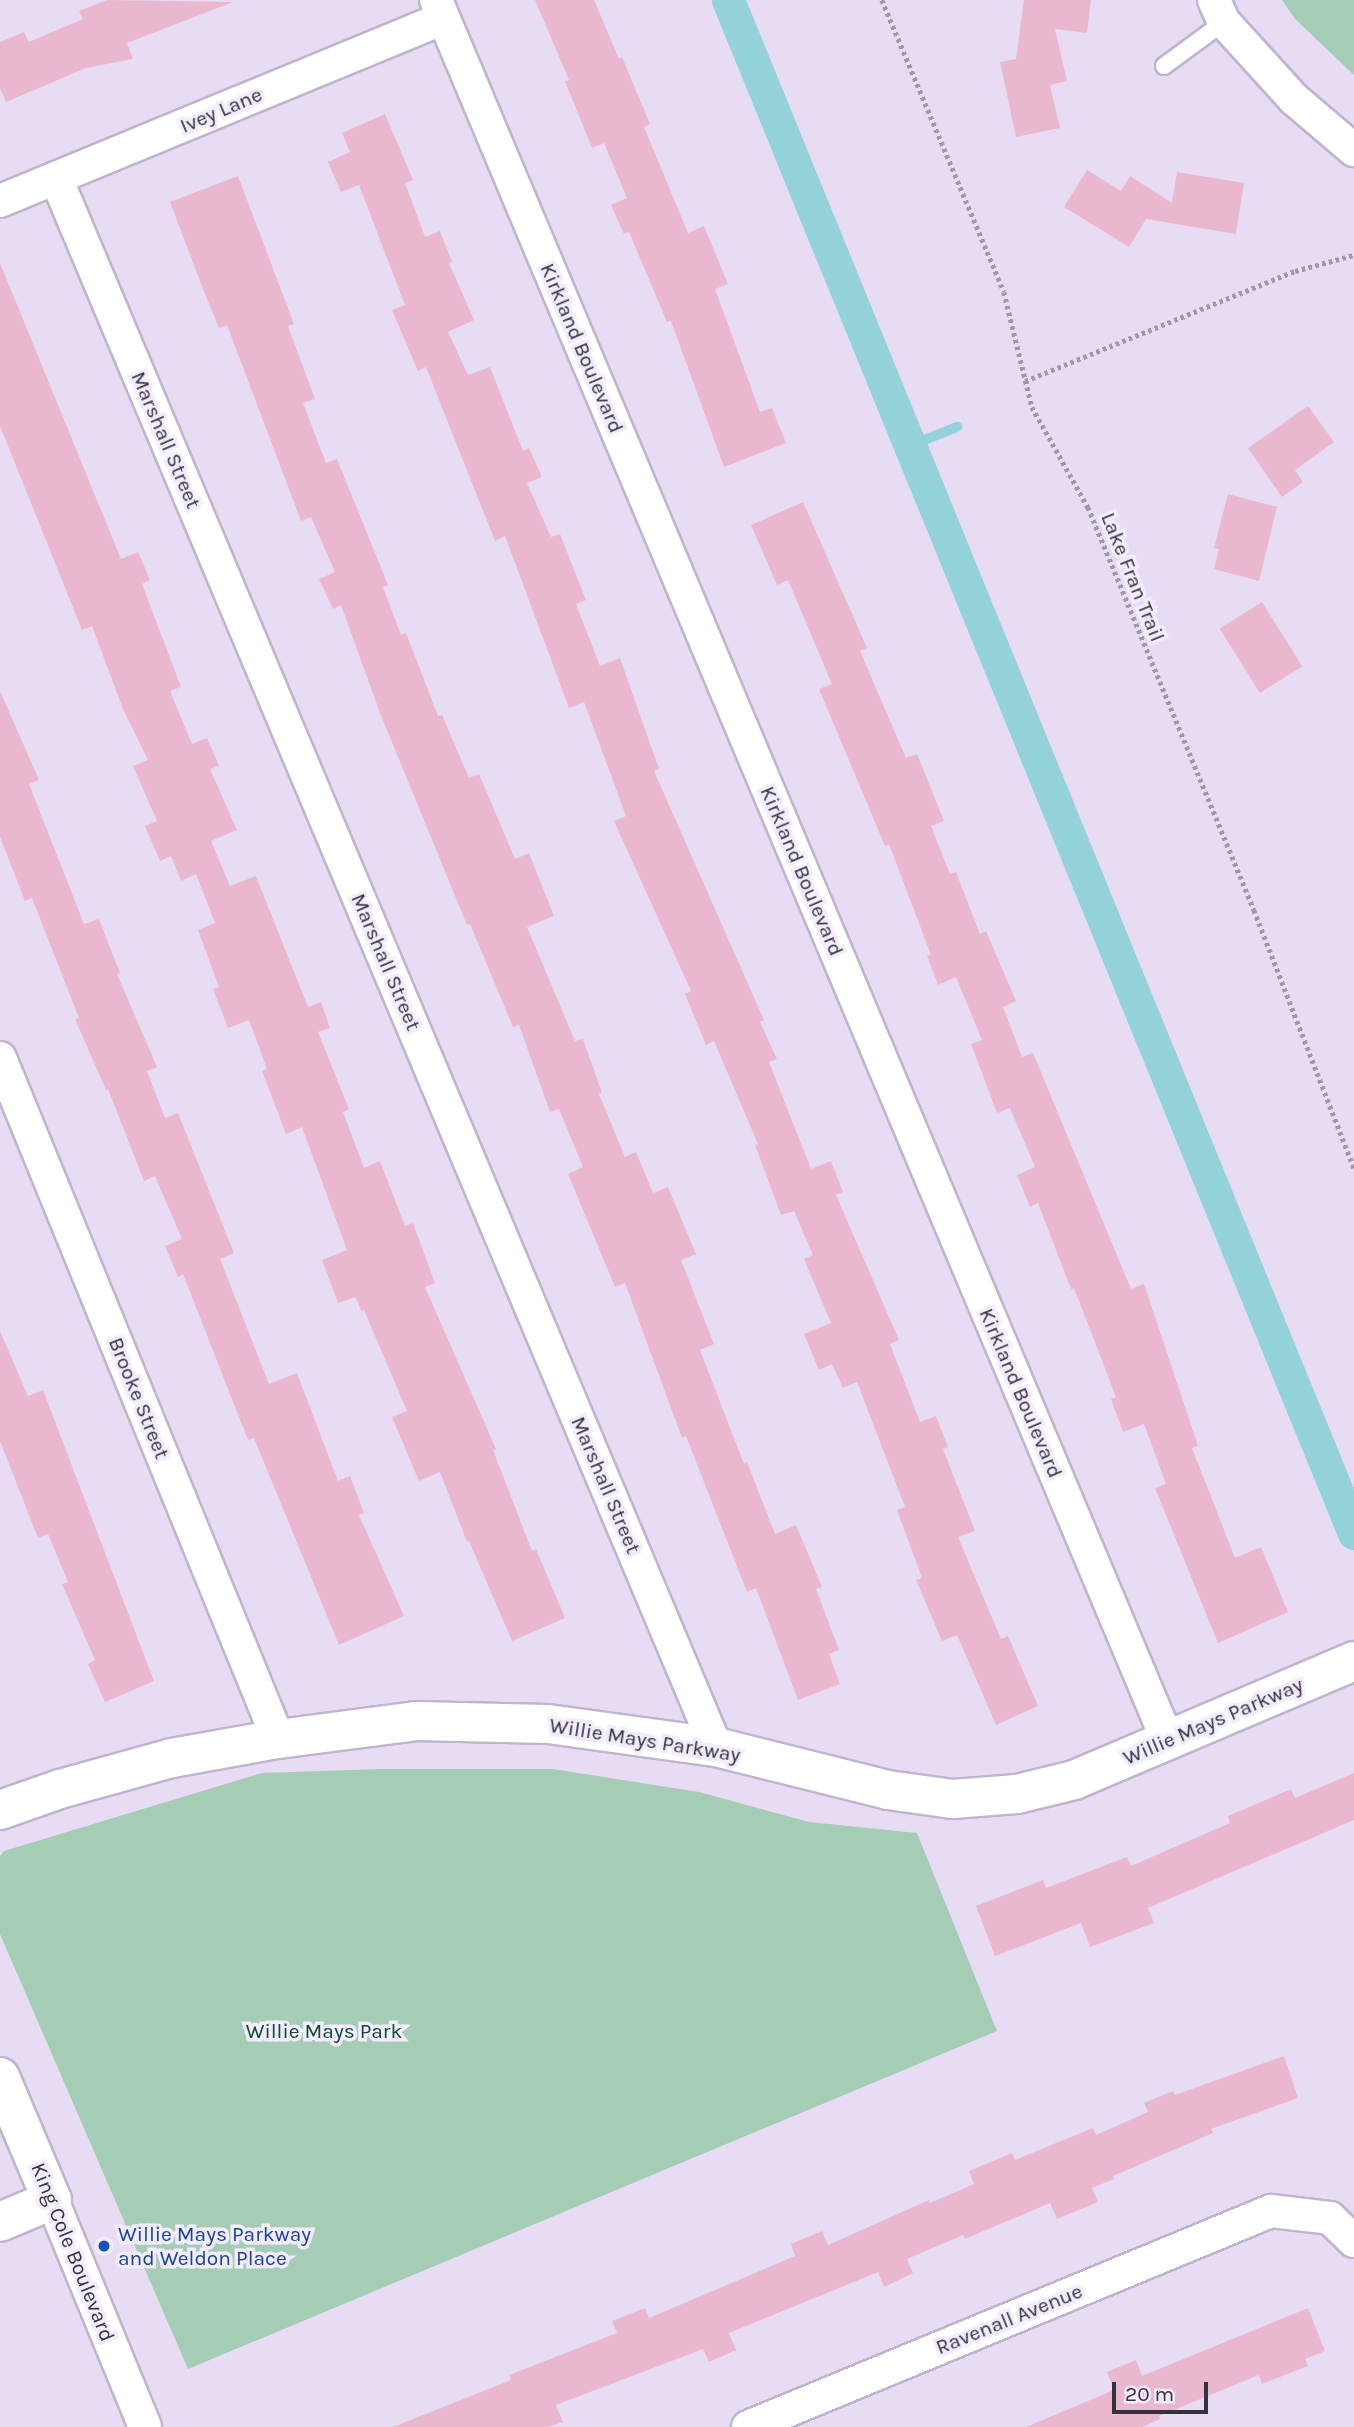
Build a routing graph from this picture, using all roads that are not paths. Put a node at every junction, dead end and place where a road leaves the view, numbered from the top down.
1 (439, 9) edge
2 (1219, 11) edge
3 (1164, 66) dead end
4 (1354, 150) edge
5 (56, 178) junction
6 (0, 201) edge
7 (0, 1058) edge
8 (1354, 1661) edge
9 (278, 1739) junction
10 (1168, 1741) junction
11 (716, 1747) junction
12 (0, 1811) edge
13 (0, 2077) edge
14 (52, 2200) junction
15 (0, 2222) edge
16 (1354, 2241) edge
17 (145, 2427) edge
18 (748, 2427) edge

1 - 5 street, Ivey Lane
1 - 10 street, Kirkland Boulevard
2 - 3 lane
2 - 4 street
5 - 6 street, Ivey Lane
5 - 11 street, Marshall Street
7 - 9 street, Brooke Street
8 - 10 street, Willie Mays Parkway
9 - 11 street, Willie Mays Parkway
9 - 12 street, Willie Mays Parkway
10 - 11 street, Willie Mays Parkway
13 - 14 street, King Cole Boulevard
14 - 15 street
14 - 17 street, King Cole Boulevard
16 - 18 street, Ravenall Avenue

